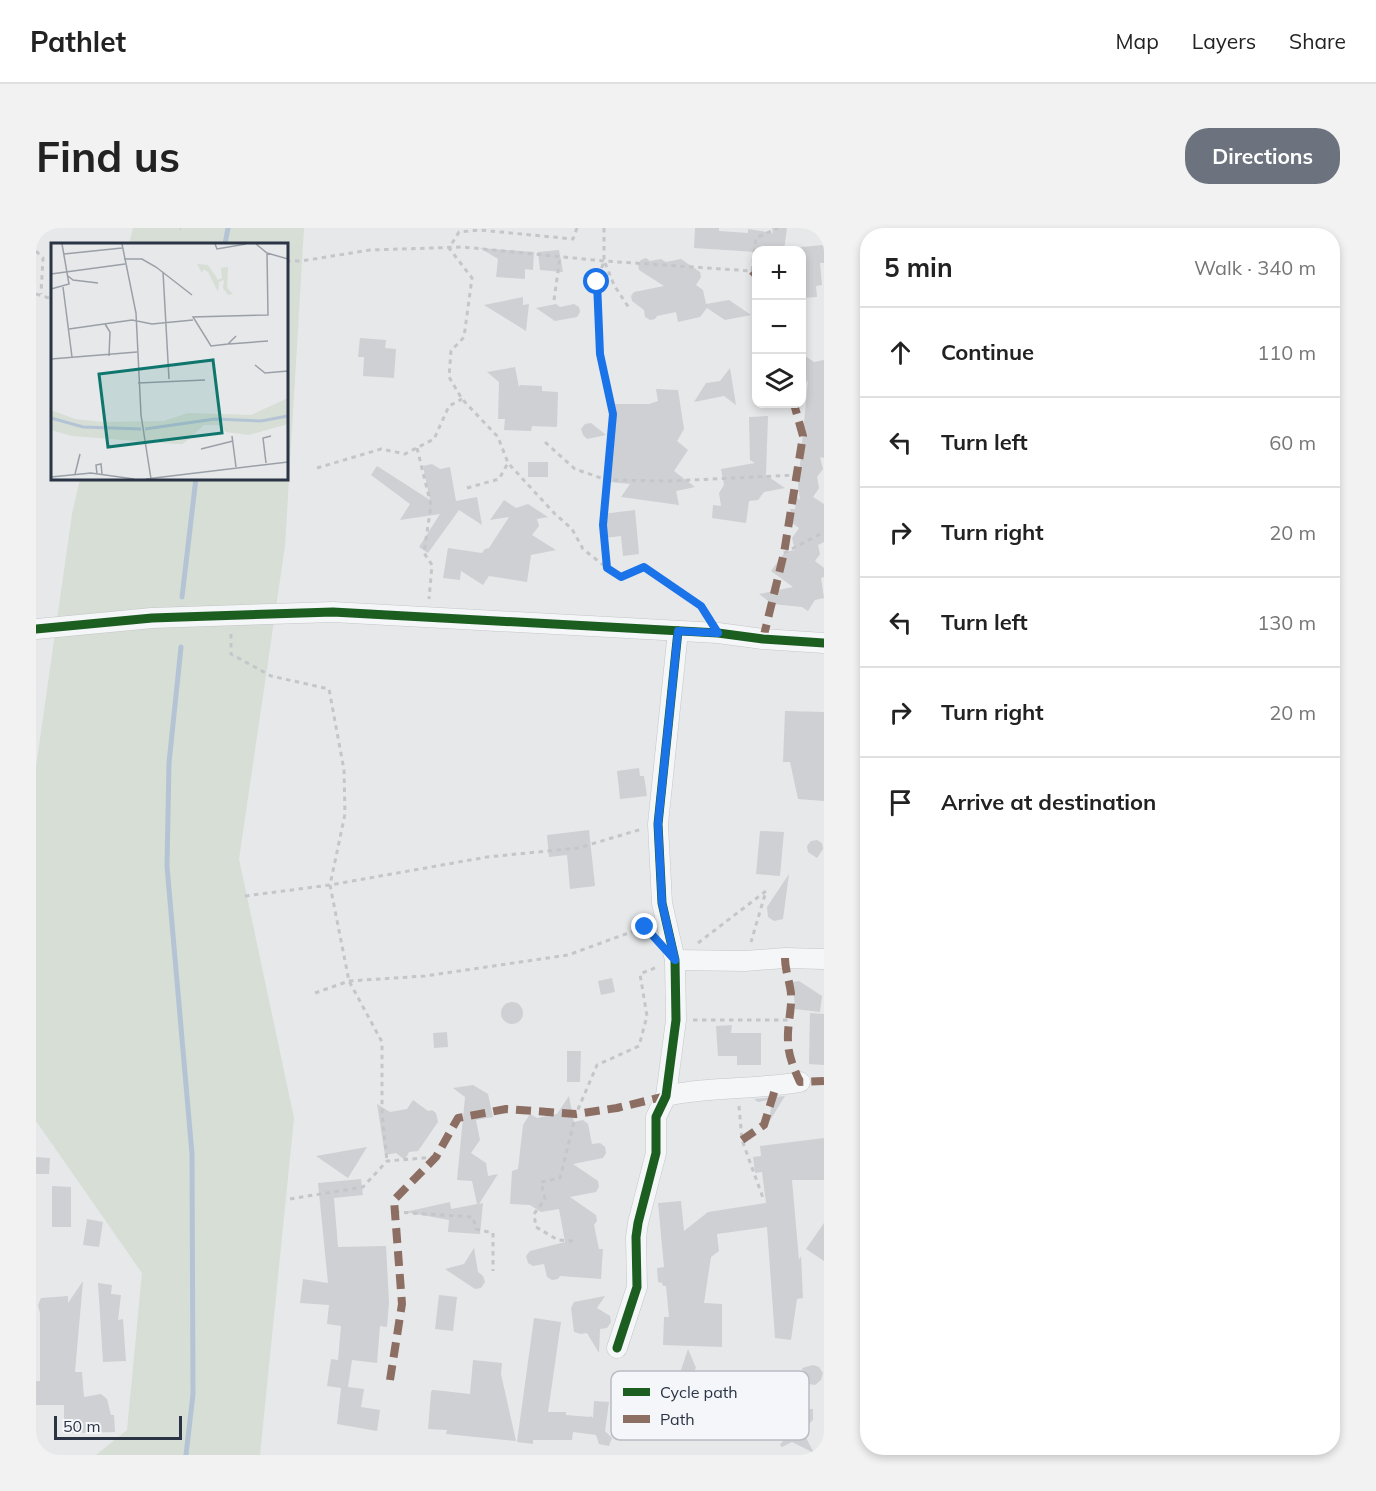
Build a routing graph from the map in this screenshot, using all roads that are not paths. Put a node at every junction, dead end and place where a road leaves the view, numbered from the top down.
1 (36, 629) edge
2 (678, 631) junction
3 (824, 643) edge
4 (824, 959) edge
5 (675, 960) junction
6 (800, 1082) dead end
7 (666, 1096) junction
8 (617, 1348) dead end

1 - 2 street
2 - 3 street
2 - 5 street
4 - 5 street
5 - 7 street
6 - 7 street
7 - 8 street

